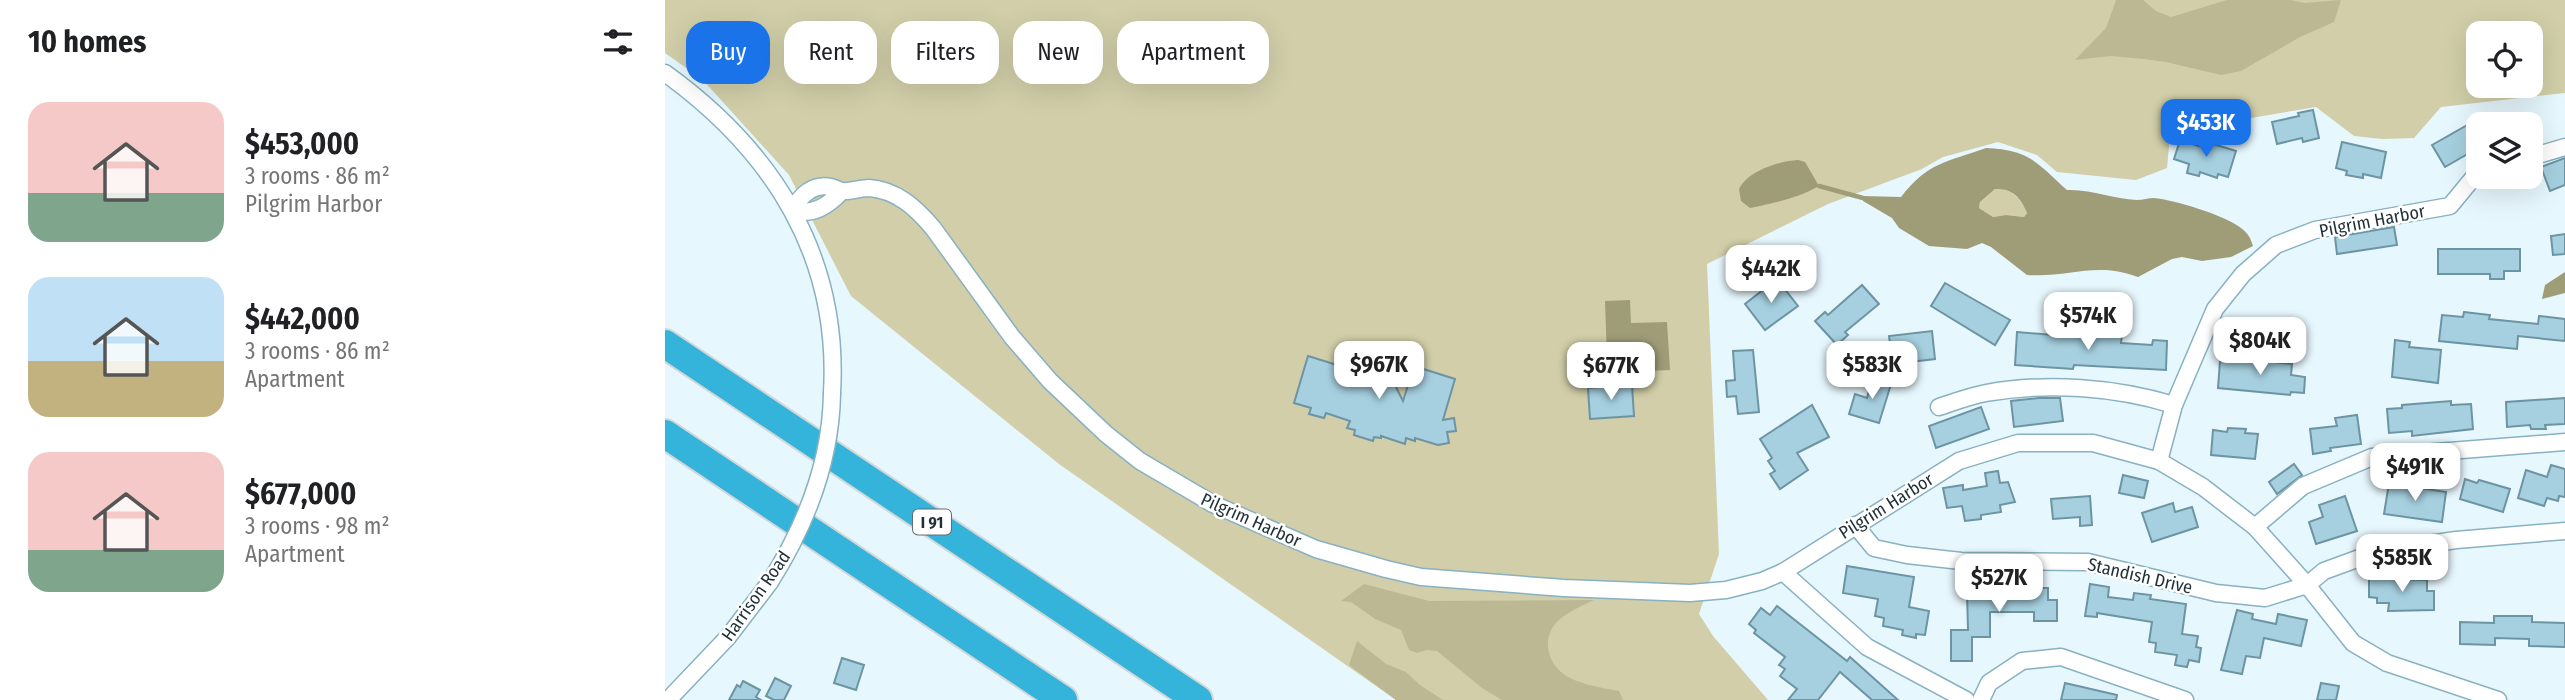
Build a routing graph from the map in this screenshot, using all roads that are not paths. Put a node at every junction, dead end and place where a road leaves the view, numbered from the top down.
1 (665, 73) edge
2 (2565, 147) edge
3 (2543, 153) edge
4 (2466, 187) edge
5 (793, 211) junction
6 (665, 344) edge
7 (2174, 405) junction
8 (1939, 407) dead end
9 (665, 435) edge
10 (2565, 442) edge
11 (2159, 461) junction
12 (1855, 525) junction
13 (2255, 527) junction
14 (2565, 531) edge
15 (1783, 572) junction
16 (2307, 585) junction
17 (668, 700) edge
18 (1063, 700) edge
19 (1198, 700) edge
20 (1966, 700) edge
21 (1981, 700) edge
22 (2185, 700) edge
23 (2498, 700) edge

1 - 5 street, Harrison Road
2 - 3 street
4 - 7 street, Pilgrim Harbor
5 - 15 street, Pilgrim Harbor
5 - 17 street, Harrison Road, bridge
6 - 19 highway, I 91
7 - 8 street
7 - 11 street, Pilgrim Harbor
9 - 18 highway
10 - 13 street
11 - 12 street, Pilgrim Harbor
11 - 13 street, Pilgrim Harbor
12 - 15 street, Pilgrim Harbor
12 - 16 street, Standish Drive
13 - 16 street, Pilgrim Harbor
14 - 16 street
15 - 20 street
16 - 23 street, Pilgrim Harbor
21 - 22 street

